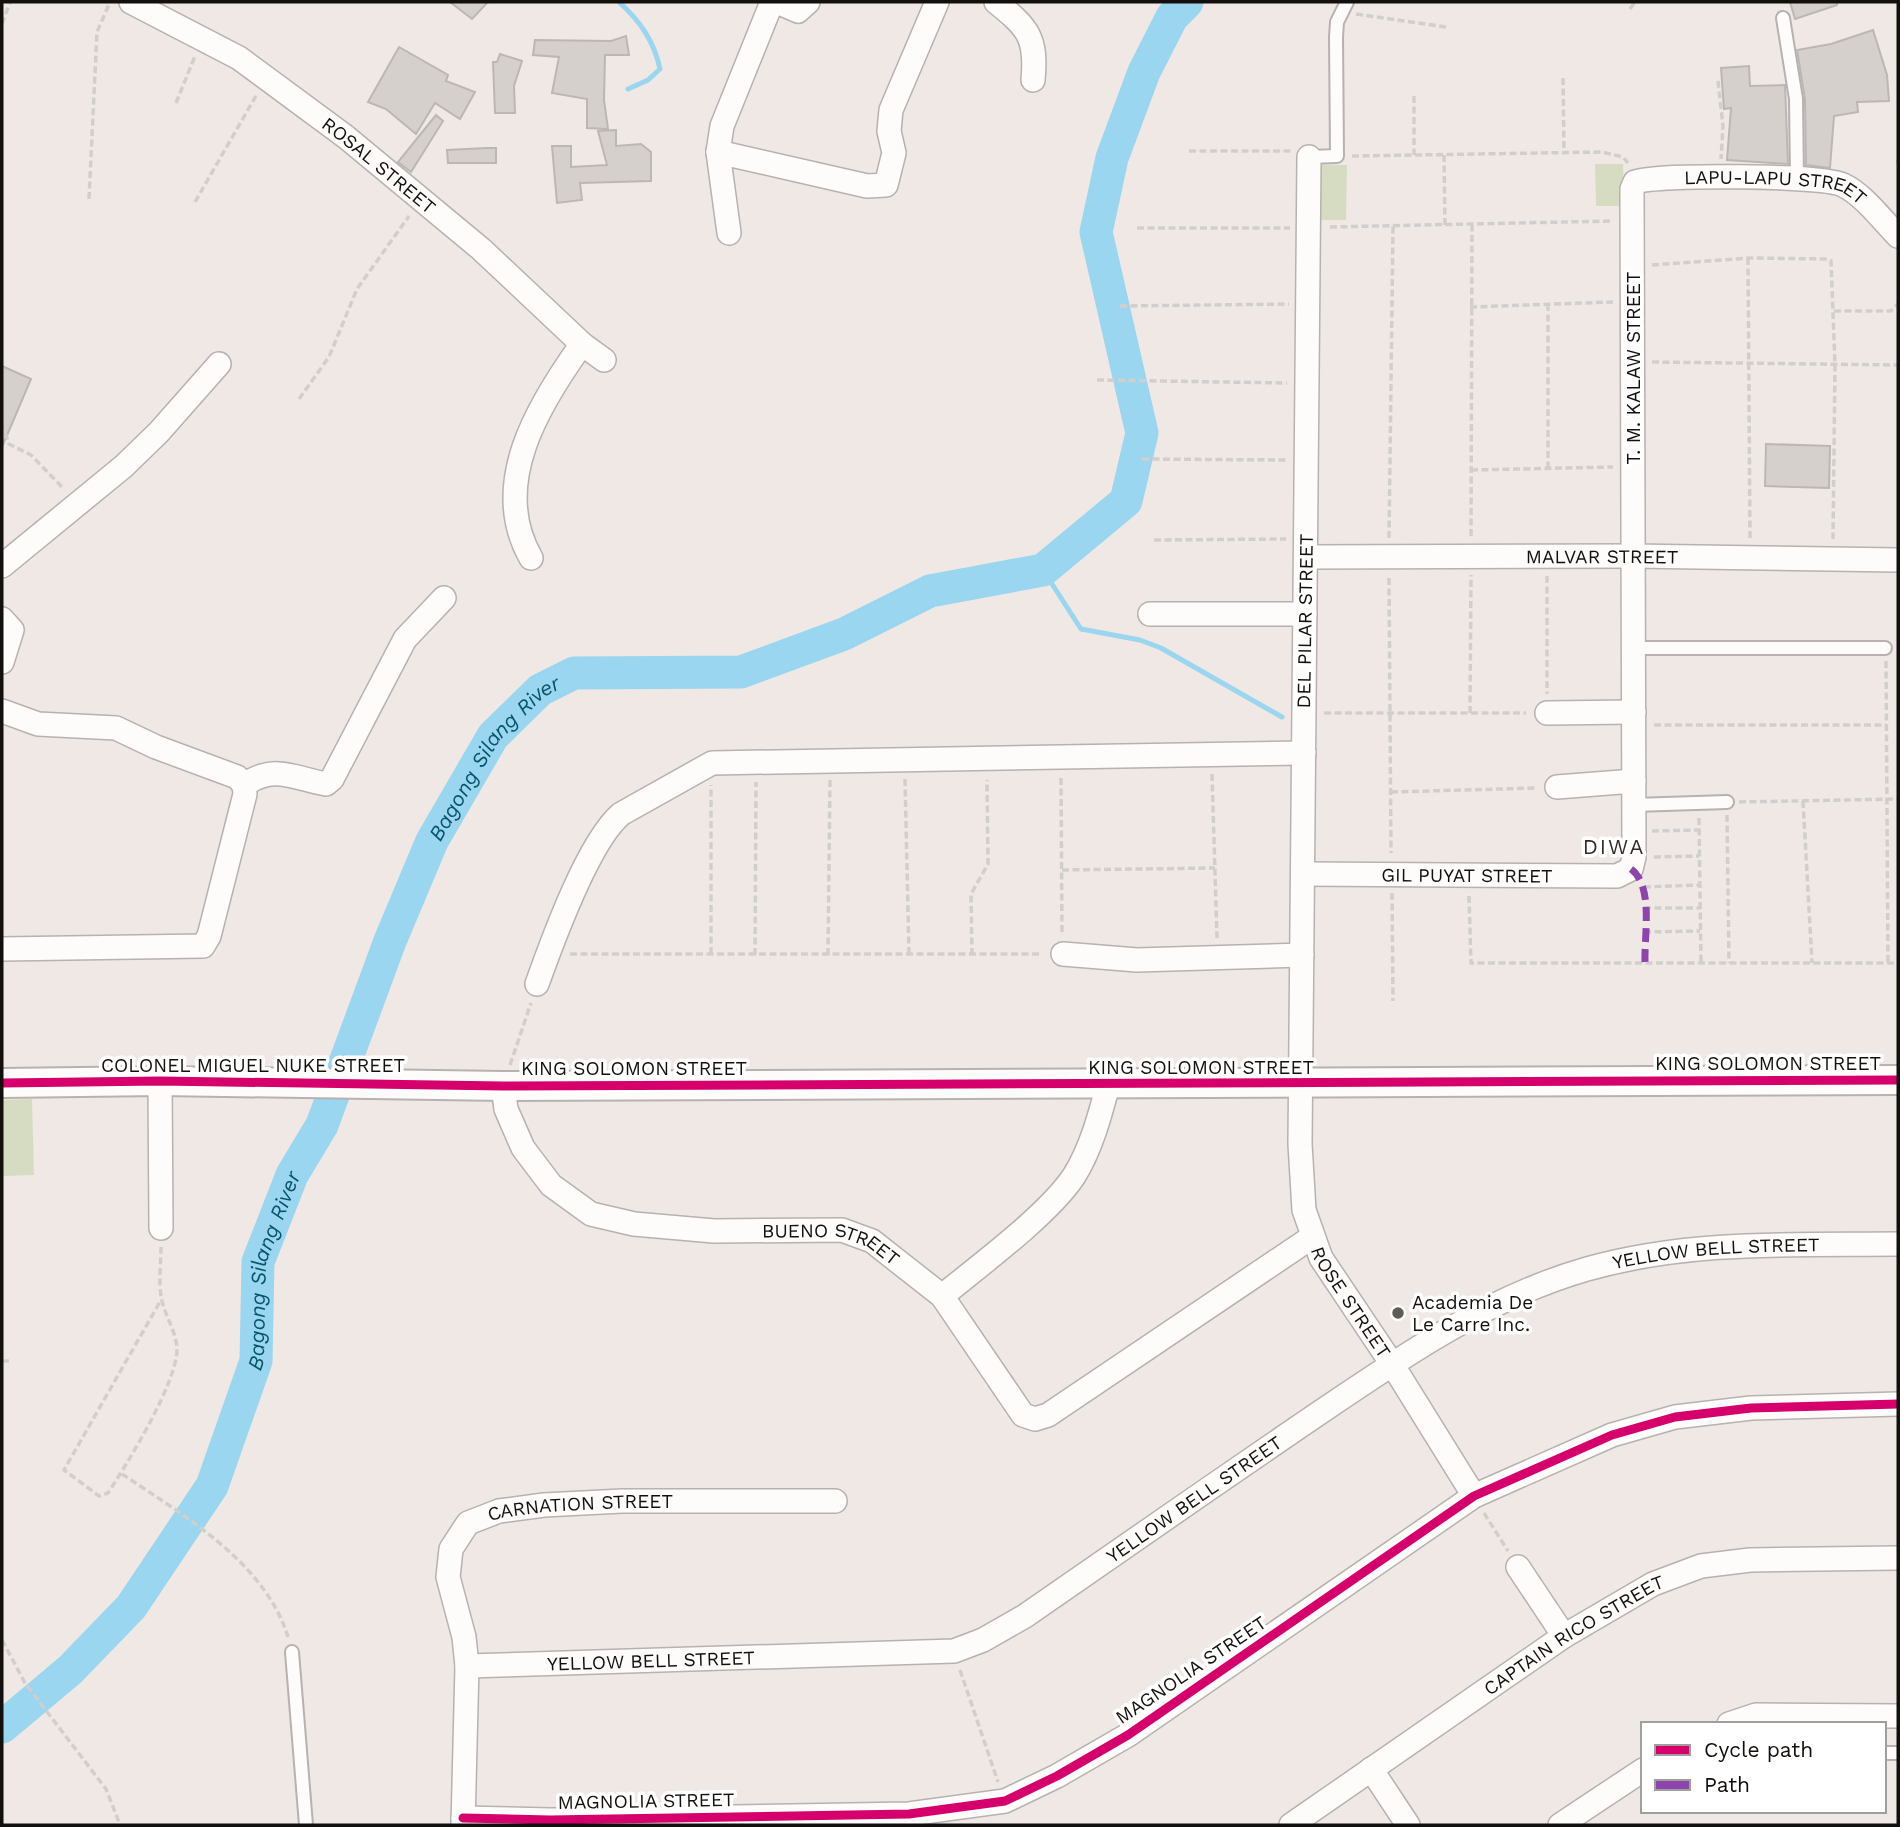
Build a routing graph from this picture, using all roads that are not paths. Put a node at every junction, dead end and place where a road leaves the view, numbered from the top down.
1 (131, 2) edge
2 (775, 2) edge
3 (808, 2) edge
4 (937, 2) edge
5 (996, 2) edge
6 (1343, 7) edge
7 (1783, 18) dead end
8 (1033, 80) dead end
9 (718, 152) junction
10 (1309, 157) joint
11 (1797, 178) junction
12 (1635, 181) joint
13 (730, 233) dead end
14 (1898, 236) edge
15 (582, 344) junction
16 (604, 360) dead end
17 (219, 364) dead end
18 (1306, 548) junction
19 (1633, 556) junction
20 (531, 558) dead end
21 (1898, 560) edge
22 (2, 566) edge
23 (444, 598) dead end
24 (1150, 614) dead end
25 (1306, 614) junction
26 (2, 619) edge
27 (1633, 648) junction
28 (1885, 648) road end
29 (2, 662) edge
30 (2, 711) edge
31 (1547, 713) road end
32 (1634, 719) junction
33 (1304, 753) junction
34 (1634, 781) junction
35 (244, 785) junction
36 (1557, 787) road end
37 (1727, 802) road end
38 (1634, 805) junction
39 (1636, 871) joint
40 (1303, 874) junction
41 (2, 949) edge
42 (1063, 954) road end
43 (1302, 955) junction
44 (537, 984) road end
45 (1898, 1080) edge
46 (160, 1081) junction
47 (2, 1083) edge
48 (1301, 1084) junction
49 (1108, 1085) junction
50 (503, 1086) junction
51 (161, 1228) road end
52 (1312, 1237) junction
53 (1898, 1244) edge
54 (942, 1296) junction
55 (1392, 1364) junction
56 (1898, 1404) edge
57 (1474, 1496) junction
58 (835, 1501) dead end
59 (1898, 1558) edge
60 (1518, 1567) road end
61 (1564, 1636) junction
62 (292, 1652) road end
63 (467, 1666) junction
64 (1898, 1716) edge
65 (1735, 1722) edge
66 (1371, 1769) junction
67 (1641, 1771) edge
68 (463, 1822) edge
69 (306, 1825) edge
70 (1291, 1825) edge
71 (1408, 1825) edge
72 (1560, 1825) edge

1 - 15 street, ROSAL STREET
2 - 3 street
2 - 9 street
4 - 9 street
5 - 8 street
6 - 10 lane
7 - 11 lane
9 - 13 street
10 - 18 street, DEL PILAR STREET
11 - 12 street, LAPU-LAPU STREET
11 - 14 street, LAPU-LAPU STREET
12 - 19 street, T. M. KALAW STREET
15 - 16 street, ROSAL STREET
15 - 20 street
17 - 22 street
18 - 19 street, MALVAR STREET
18 - 25 street, DEL PILAR STREET
19 - 21 street, MALVAR STREET
19 - 27 street, T. M. KALAW STREET
23 - 35 street
24 - 25 street
25 - 33 street, DEL PILAR STREET
26 - 29 street
27 - 28 lane
27 - 32 street, T. M. KALAW STREET
30 - 35 street
31 - 32 street
32 - 34 street, T. M. KALAW STREET
33 - 40 street, DEL PILAR STREET
33 - 44 street
34 - 36 street
34 - 38 street, T. M. KALAW STREET
35 - 41 street
37 - 38 lane
38 - 39 street, T. M. KALAW STREET
39 - 40 street, GIL PUYAT STREET
40 - 43 street, DEL PILAR STREET
42 - 43 street
43 - 48 street, DEL PILAR STREET
45 - 48 street, KING SOLOMON STREET
46 - 47 street, COLONEL MIGUEL NUKE STREET
46 - 50 street, COLONEL MIGUEL NUKE STREET
46 - 51 street
48 - 49 street, KING SOLOMON STREET
48 - 52 street, ROSE STREET
49 - 50 street, KING SOLOMON STREET
49 - 54 street
50 - 54 street, BUENO STREET
52 - 54 street, BUENO STREET
52 - 55 street, ROSE STREET
53 - 55 street, YELLOW BELL STREET
55 - 57 street, ROSE STREET
55 - 63 street, YELLOW BELL STREET
56 - 57 street, MAGNOLIA STREET
57 - 68 street, MAGNOLIA STREET
58 - 63 street, CARNATION STREET
59 - 61 street, CAPTAIN RICO STREET
60 - 61 street
61 - 66 street, CAPTAIN RICO STREET
62 - 69 lane
63 - 68 street, CARNATION STREET
64 - 65 street
66 - 70 street, CAPTAIN RICO STREET
66 - 71 street
67 - 72 street

